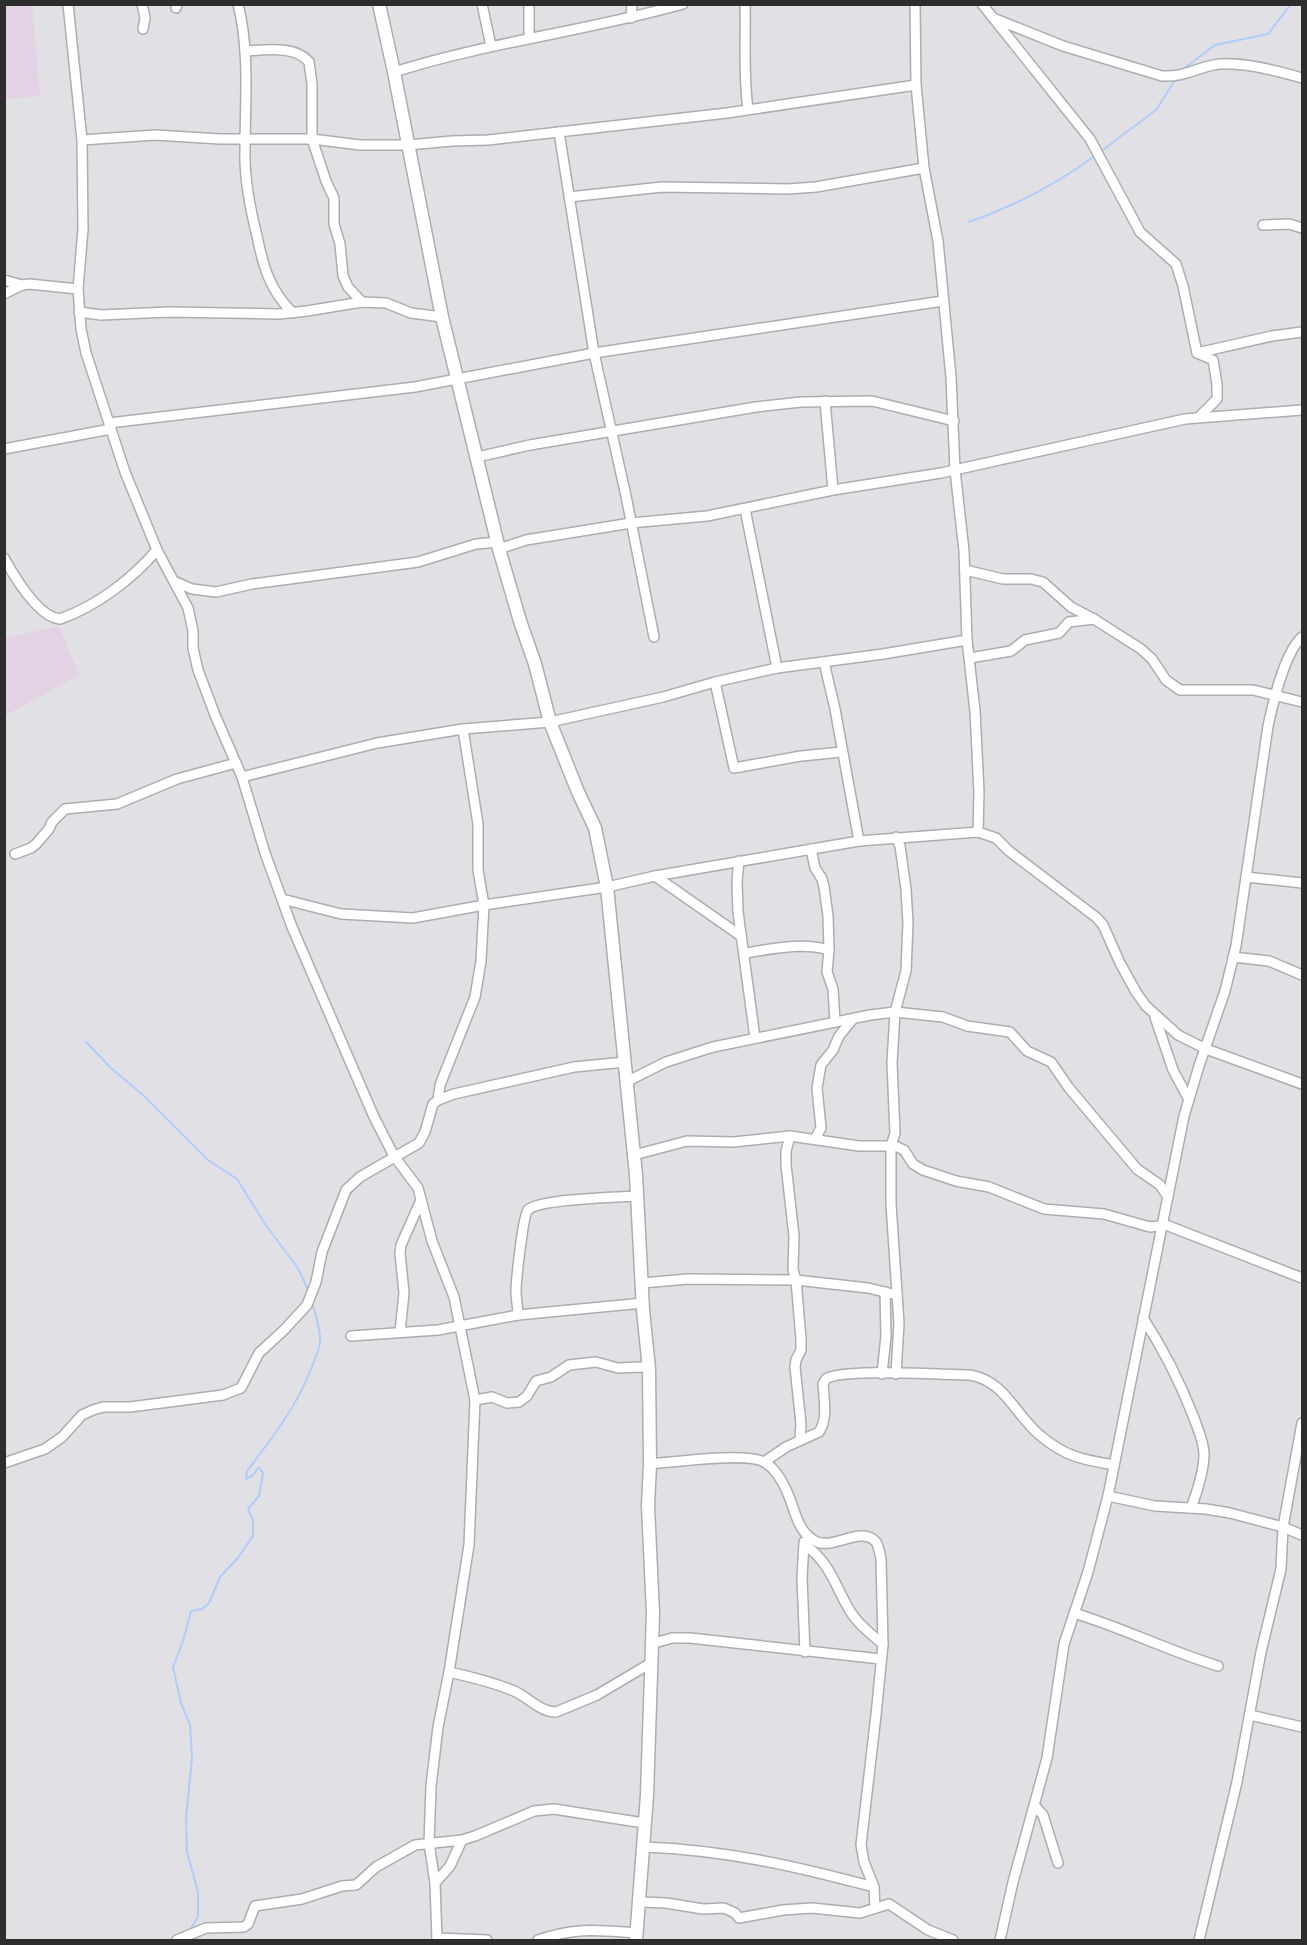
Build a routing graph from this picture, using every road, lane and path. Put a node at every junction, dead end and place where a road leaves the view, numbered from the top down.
1 (68, 4) edge
2 (142, 4) edge
3 (238, 4) edge
4 (379, 4) edge
5 (482, 4) edge
6 (529, 4) edge
7 (632, 4) edge
8 (683, 4) edge
9 (745, 4) edge
10 (915, 4) edge
11 (982, 4) edge
12 (991, 17) junction
13 (631, 18) junction
14 (143, 29) dead end
15 (529, 38) junction
16 (491, 46) junction
17 (245, 51) junction
18 (394, 72) junction
19 (1302, 78) edge
20 (916, 85) junction
21 (748, 109) junction
22 (559, 132) junction
23 (245, 138) junction
24 (312, 139) junction
25 (82, 140) junction
26 (408, 145) junction
27 (924, 168) junction
28 (569, 197) junction
29 (1263, 225) dead end
30 (1302, 228) edge
31 (4, 280) edge
32 (22, 285) junction
33 (78, 290) junction
34 (4, 294) edge
35 (943, 301) junction
36 (362, 302) junction
37 (79, 312) junction
38 (293, 313) junction
39 (442, 317) junction
40 (1302, 332) edge
41 (594, 353) junction
42 (1197, 353) junction
43 (458, 379) junction
44 (825, 401) junction
45 (1302, 410) edge
46 (1199, 417) junction
47 (954, 421) junction
48 (110, 426) junction
49 (612, 432) junction
50 (4, 449) edge
51 (477, 457) junction
52 (956, 470) junction
53 (833, 490) junction
54 (745, 509) junction
55 (631, 523) junction
56 (499, 545) junction
57 (157, 550) junction
58 (4, 558) edge
59 (965, 570) junction
60 (176, 582) junction
61 (1094, 619) junction
62 (654, 637) dead end
63 (1302, 637) edge
64 (967, 640) junction
65 (970, 658) junction
66 (824, 662) junction
67 (777, 668) junction
68 (715, 682) junction
69 (1275, 694) junction
70 (1302, 702) edge
71 (549, 722) junction
72 (463, 729) junction
73 (842, 752) junction
74 (236, 763) junction
75 (242, 777) junction
76 (978, 832) junction
77 (897, 837) junction
78 (859, 841) junction
79 (812, 849) junction
80 (15, 854) dead end
81 (739, 861) junction
82 (655, 876) junction
83 (1246, 877) junction
84 (1302, 883) edge
85 (607, 887) junction
86 (282, 898) junction
87 (484, 905) junction
88 (741, 936) junction
89 (829, 950) junction
90 (745, 953) junction
91 (1233, 957) junction
92 (1302, 975) edge
93 (896, 1012) junction
94 (1153, 1012) junction
95 (853, 1019) junction
96 (835, 1022) junction
97 (755, 1038) junction
98 (1206, 1049) junction
99 (626, 1062) junction
100 (628, 1081) junction
101 (1302, 1083) edge
102 (438, 1100) junction
103 (1189, 1100) junction
104 (790, 1136) junction
105 (814, 1139) junction
106 (891, 1146) junction
107 (634, 1155) junction
108 (394, 1156) junction
109 (637, 1196) junction
110 (1168, 1197) junction
111 (421, 1200) junction
112 (1161, 1226) junction
113 (1302, 1278) edge
114 (796, 1280) junction
115 (642, 1283) junction
116 (885, 1292) junction
117 (897, 1295) junction
118 (643, 1303) junction
119 (518, 1315) junction
120 (1143, 1318) junction
121 (461, 1325) junction
122 (400, 1332) junction
123 (351, 1336) dead end
124 (649, 1370) junction
125 (882, 1374) junction
126 (896, 1374) junction
127 (475, 1400) junction
128 (1302, 1423) edge
129 (800, 1440) junction
130 (764, 1462) junction
131 (4, 1463) edge
132 (650, 1464) junction
133 (1114, 1466) junction
134 (1108, 1496) junction
135 (1191, 1508) junction
136 (1284, 1527) junction
137 (801, 1528) junction
138 (1302, 1535) edge
139 (805, 1545) junction
140 (1074, 1613) junction
141 (651, 1644) junction
142 (882, 1644) junction
143 (805, 1652) junction
144 (881, 1659) junction
145 (651, 1663) junction
146 (1218, 1666) dead end
147 (449, 1672) junction
148 (1250, 1715) junction
149 (1302, 1727) edge
150 (1035, 1806) junction
151 (644, 1823) junction
152 (462, 1840) junction
153 (429, 1843) junction
154 (644, 1847) junction
155 (1058, 1863) dead end
156 (435, 1883) junction
157 (874, 1887) junction
158 (640, 1902) junction
159 (875, 1908) junction
160 (636, 1937) edge
161 (437, 1939) edge
162 (177, 1941) edge
163 (487, 1941) edge
164 (538, 1941) edge
165 (953, 1941) edge
166 (1000, 1941) edge
167 (1199, 1941) edge

1 - 25 street
2 - 14 street
3 - 17 street
4 - 18 street
5 - 16 street
6 - 15 street
7 - 13 street
8 - 13 street
9 - 21 street
10 - 20 street
11 - 12 street
12 - 19 street
12 - 42 street
13 - 15 street
15 - 16 street
16 - 18 street
17 - 23 street
17 - 24 street
18 - 26 street
20 - 21 street
20 - 27 street
21 - 22 street
22 - 26 street
22 - 28 street
23 - 24 street
23 - 25 street
23 - 38 street
24 - 26 street
24 - 36 street
25 - 33 street
26 - 39 street
27 - 28 street
27 - 35 street
28 - 41 street
29 - 30 street
31 - 32 street
32 - 33 street
32 - 34 street
33 - 37 street
35 - 41 street
35 - 47 street
36 - 38 street
36 - 39 street
37 - 38 street
37 - 48 street
39 - 43 street
40 - 42 street
41 - 43 street
41 - 49 street
42 - 46 street
43 - 48 street
43 - 51 street
44 - 47 street
44 - 49 street
44 - 53 street
45 - 46 street
46 - 52 street
47 - 52 street
48 - 50 street
48 - 57 street
49 - 51 street
49 - 55 street
51 - 56 street
52 - 53 street
52 - 59 street
53 - 54 street
54 - 55 street
54 - 67 street
55 - 56 street
55 - 62 street
56 - 60 street
56 - 71 street
57 - 58 street
57 - 60 street
59 - 61 street
59 - 64 street
60 - 74 street
61 - 65 street
61 - 69 street
63 - 69 street
64 - 65 street
64 - 66 street
65 - 76 street
66 - 67 street
66 - 73 street
67 - 68 street
68 - 71 street
68 - 73 street
69 - 70 street
69 - 83 street
71 - 72 street
71 - 85 street
72 - 75 street
72 - 87 street
73 - 78 street
74 - 75 street
74 - 80 street
75 - 86 street
76 - 77 street
76 - 94 street
77 - 78 street
77 - 93 street
78 - 79 street
79 - 81 street
79 - 89 street
81 - 82 street
81 - 88 street
82 - 85 street
82 - 88 street
83 - 84 street
83 - 91 street
85 - 87 street
85 - 99 street
86 - 87 street
86 - 108 street
87 - 102 street
88 - 90 street
89 - 90 street
89 - 96 street
90 - 97 street
91 - 92 street
91 - 98 street
93 - 95 street
93 - 106 street
93 - 110 street
94 - 98 street
94 - 103 street
95 - 96 street
95 - 105 street
96 - 97 street
97 - 100 street
98 - 101 street
98 - 103 street
99 - 100 street
99 - 102 street
100 - 107 street
102 - 108 street
103 - 110 street
104 - 105 street
104 - 107 street
104 - 114 street
105 - 106 street
106 - 112 street
106 - 117 street
107 - 109 street
108 - 111 street
108 - 131 street
109 - 115 street
109 - 119 street
110 - 112 street
111 - 121 street
111 - 122 street
112 - 113 street
112 - 120 street
114 - 115 street
114 - 116 street
114 - 129 street
115 - 118 street
116 - 117 street
116 - 125 street
117 - 126 street
118 - 119 street
118 - 124 street
119 - 121 street
120 - 133 street
120 - 135 street
121 - 122 street
121 - 127 street
122 - 123 street
124 - 127 street
124 - 132 street
125 - 126 street
125 - 129 street
126 - 133 street
127 - 147 street
128 - 136 street
129 - 130 street
130 - 132 street
130 - 137 street
132 - 141 street
133 - 134 street
134 - 135 street
134 - 140 street
135 - 136 street
136 - 138 street
136 - 148 street
137 - 139 street
137 - 142 street
139 - 142 street
139 - 143 street
140 - 146 street
140 - 150 street
141 - 143 street
141 - 145 street
142 - 144 street
143 - 144 street
144 - 157 street
145 - 147 street
145 - 151 street
147 - 153 street
148 - 149 street
148 - 167 street
150 - 155 street
150 - 166 street
151 - 152 street
151 - 154 street
152 - 153 street
152 - 156 street
153 - 156 street
153 - 162 street
154 - 157 street
154 - 158 street
156 - 161 street
157 - 159 street
158 - 159 street
158 - 160 street
159 - 165 street
160 - 164 street
161 - 163 street

